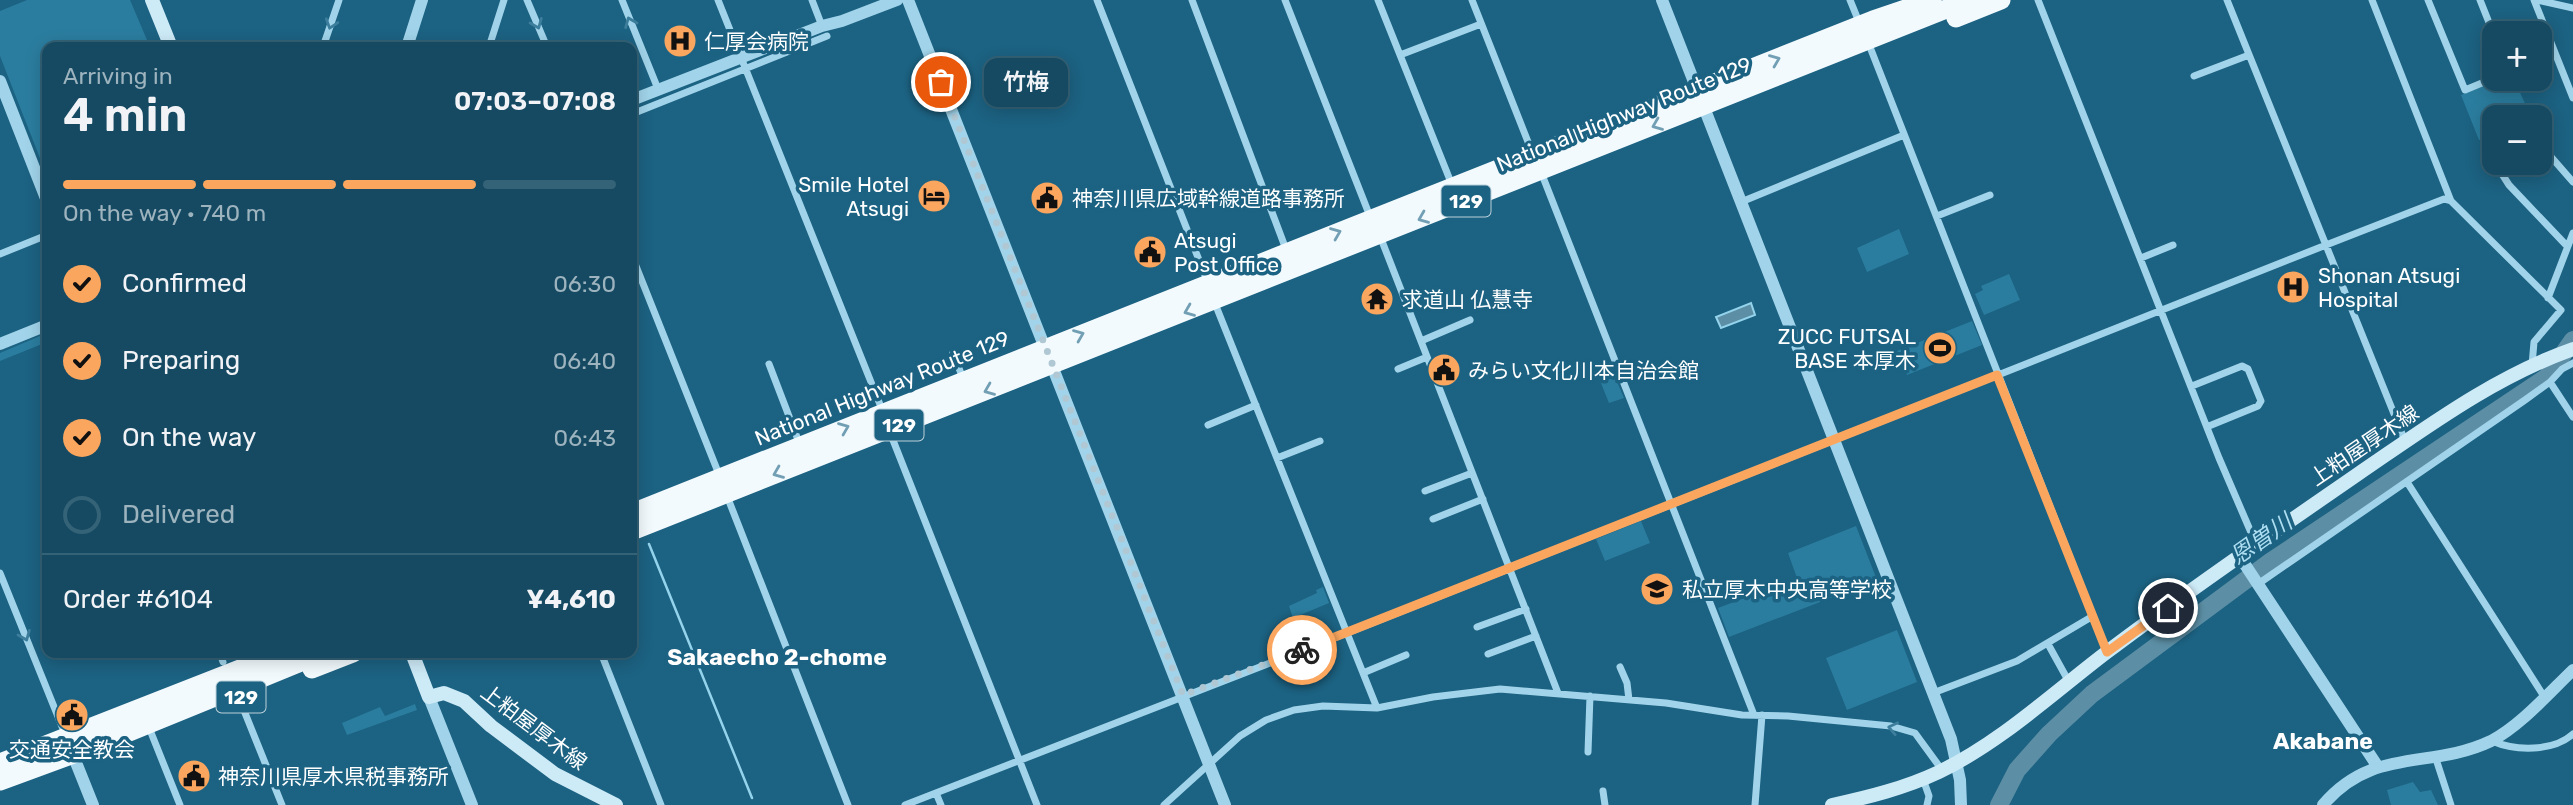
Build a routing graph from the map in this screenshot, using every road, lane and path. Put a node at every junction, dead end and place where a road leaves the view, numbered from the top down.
1 (152, 0) edge
2 (339, 0) edge
3 (422, 0) edge
4 (504, 0) edge
5 (527, 0) edge
6 (622, 0) edge
7 (718, 0) edge
8 (812, 0) edge
9 (897, 0) edge
10 (908, 0) edge
11 (1097, 0) edge
12 (1192, 0) edge
13 (1285, 0) edge
14 (1378, 0) edge
15 (1472, 0) edge
16 (1662, 0) edge
17 (1850, 0) edge
18 (1902, 0) edge
19 (1932, 0) edge
20 (1969, 0) edge
21 (2001, 0) edge
22 (2038, 0) edge
23 (2227, 0) edge
24 (2428, 0) edge
25 (2480, 0) edge
26 (2535, 0) edge
27 (2376, 1) edge
28 (2573, 8) edge
29 (2488, 21) edge
30 (1481, 24) junction
31 (825, 31) junction
32 (1870, 31) junction
33 (169, 42) edge
34 (325, 42) edge
35 (409, 42) edge
36 (491, 42) edge
37 (545, 42) edge
38 (1395, 42) junction
39 (1385, 46) dead end
40 (1400, 55) junction
41 (2249, 55) junction
42 (743, 62) junction
43 (2202, 63) dead end
44 (2206, 72) junction
45 (2194, 76) dead end
46 (0, 81) edge
47 (2482, 83) edge
48 (657, 89) junction
49 (637, 98) edge
50 (2573, 98) edge
51 (1701, 99) junction
52 (637, 112) edge
53 (1904, 135) junction
54 (2552, 158) edge
55 (1537, 163) junction
56 (2503, 175) edge
57 (2573, 181) edge
58 (1453, 187) junction
59 (42, 188) edge
60 (1990, 195) dead end
61 (2451, 201) junction
62 (1741, 202) junction
63 (1937, 216) junction
64 (1376, 227) junction
65 (2573, 233) edge
66 (42, 237) edge
67 (2173, 245) dead end
68 (2326, 245) junction
69 (2567, 246) junction
70 (1288, 252) junction
71 (0, 254) edge
72 (2141, 258) junction
73 (637, 268) edge
74 (1211, 292) junction
75 (2548, 298) junction
76 (2162, 310) junction
77 (1470, 320) dead end
78 (42, 327) edge
79 (1421, 341) junction
80 (0, 344) edge
81 (2573, 349) edge
82 (953, 353) dead end
83 (1049, 356) junction
84 (1427, 357) junction
85 (2573, 363) edge
86 (769, 364) dead end
87 (2532, 365) junction
88 (1398, 369) dead end
89 (1997, 375) junction
90 (964, 381) junction
91 (2550, 382) junction
92 (2192, 386) junction
93 (1256, 405) junction
94 (2573, 418) edge
95 (886, 421) junction
96 (1208, 425) dead end
97 (2208, 426) junction
98 (1834, 440) junction
99 (1320, 442) dead end
100 (2406, 442) junction
101 (800, 445) junction
102 (1277, 458) junction
103 (1472, 473) junction
104 (2407, 482) junction
105 (729, 484) junction
106 (1425, 492) dead end
107 (1483, 499) junction
108 (1671, 503) junction
109 (637, 509) edge
110 (637, 509) edge
111 (1433, 519) dead end
112 (637, 539) edge
113 (2256, 544) junction
114 (2243, 562) junction
115 (1510, 568) junction
116 (0, 573) edge
117 (2257, 584) junction
118 (1525, 609) junction
119 (2093, 616) junction
120 (1477, 627) dead end
121 (1347, 633) junction
122 (1536, 636) junction
123 (2048, 644) junction
124 (2107, 652) junction
125 (1488, 654) dead end
126 (1406, 656) dead end
127 (220, 658) edge
128 (271, 658) edge
129 (308, 658) edge
130 (340, 658) edge
131 (414, 658) edge
132 (603, 658) edge
133 (1620, 667) dead end
134 (2573, 670) edge
135 (1363, 673) junction
136 (2069, 682) junction
137 (1558, 693) junction
138 (1933, 693) junction
139 (1183, 695) junction
140 (1590, 696) junction
141 (429, 697) junction
142 (188, 698) junction
143 (239, 698) junction
144 (2545, 698) junction
145 (1629, 700) junction
146 (1377, 708) junction
147 (1758, 715) junction
148 (150, 730) junction
149 (126, 733) junction
150 (2573, 734) edge
151 (2491, 741) junction
152 (69, 746) junction
153 (1588, 752) dead end
154 (2435, 755) junction
155 (1019, 760) junction
156 (1957, 762) junction
157 (0, 763) edge
158 (1208, 763) junction
159 (2378, 767) junction
160 (1942, 770) junction
161 (1923, 779) junction
162 (0, 781) edge
163 (936, 793) junction
164 (614, 804) edge
165 (93, 805) edge
166 (180, 805) edge
167 (282, 805) edge
168 (472, 805) edge
169 (661, 805) edge
170 (848, 805) edge
171 (905, 805) edge
172 (941, 805) edge
173 (1037, 805) edge
174 (1164, 805) edge
175 (1225, 805) edge
176 (1755, 805) edge
177 (1832, 805) edge
178 (1927, 805) edge
179 (1961, 805) edge
180 (2323, 805) edge
181 (2451, 805) edge

1 - 33 main road
2 -> 34 street
3 - 35 street
4 - 36 street
5 -> 37 street
48 -> 6 street
7 - 42 street
8 - 31 street
9 - 31 street
10 - 83 street
11 - 74 street
12 - 70 street
13 - 64 street
14 - 38 street
15 - 30 street
16 - 51 street
17 - 32 street
18 - 32 highway
19 - 32 highway, National Highway Route 129 / 129
20 - 32 highway, National Highway Route 129 / 129
21 - 32 highway
22 - 72 street
23 - 41 street
24 - 47 street
25 - 29 street
26 - 28 street
26 - 50 street
27 - 61 street
30 - 40 street
30 - 55 street
31 - 42 street
32 - 51 highway, National Highway Route 129 / 129
32 - 53 street
38 - 39 street
38 - 40 street
40 - 58 street
41 - 44 street
41 - 68 street
42 - 48 street
42 - 52 street
42 - 95 street
43 - 44 street
44 - 45 street
46 - 59 street
48 - 49 street
51 - 55 highway, National Highway Route 129 / 129
51 - 62 street
53 - 62 street
53 - 63 street
54 - 57 street
55 - 58 highway, National Highway Route 129 / 129
55 -> 64 highway, National Highway Route 129 / 129
55 - 108 street
56 - 69 street
58 - 64 highway, National Highway Route 129 / 129
60 - 63 street
61 - 68 street
61 - 75 street
62 - 98 street
63 - 89 street
70 -> 64 highway, National Highway Route 129 / 129
64 - 74 highway, National Highway Route 129 / 129
64 - 79 street
65 - 69 street
66 - 71 street
67 - 72 street
68 - 76 street
68 - 100 street
69 - 75 street
70 - 74 highway, National Highway Route 129 / 129
72 - 76 street
73 - 105 street
74 - 83 highway, National Highway Route 129 / 129
74 - 93 street
75 - 87 street
76 - 89 street
76 - 92 street
77 - 79 street
78 - 80 street
79 - 84 street
81 - 87 main road, 上粕屋厚木線
82 - 90 street
83 - 90 highway, National Highway Route 129 / 129
83 -> 95 highway, National Highway Route 129 / 129
83 - 139 street
84 - 88 street
84 - 103 street
85 - 91 street
86 - 101 street
87 - 100 main road, 上粕屋厚木線
89 - 98 street
89 - 119 street
90 - 95 highway, National Highway Route 129 / 129
91 - 94 street
91 - 104 street
92 - 97 street
92 - 97 street
93 - 96 street
93 - 102 street
101 -> 95 highway, National Highway Route 129 / 129
95 -> 105 highway, National Highway Route 129 / 129
95 - 155 street
97 - 113 street
98 - 108 street
98 - 138 street
99 - 102 street
100 - 113 main road, 上粕屋厚木線
101 - 105 highway, National Highway Route 129 / 129
102 - 121 street
103 - 106 street
103 - 107 street
104 - 117 street
104 - 144 street
105 - 109 highway, National Highway Route 129 / 129
105 - 110 highway, 129
105 - 112 highway, 129
105 - 170 street
107 - 111 street
107 - 115 street
108 - 115 street
108 - 147 street
113 - 114 main road, 上粕屋厚木線
114 - 117 street
114 - 124 main road, 上粕屋厚木線
115 - 118 street
115 - 121 street
116 -> 152 street
117 - 159 street
118 - 120 street
118 - 122 street
119 - 123 street
119 - 124 street
121 - 135 street
121 - 139 street
122 - 125 street
122 - 137 street
123 - 136 street
123 - 138 street
124 - 136 main road, 上粕屋厚木線
126 - 135 street
127 - 152 highway, 129
128 - 142 highway, 129
129 - 142 highway, 129
130 - 143 highway, 129
131 - 141 main road
132 - 169 street
133 - 145 street
134 - 144 street
135 - 146 street
136 - 156 main road, 上粕屋厚木線
137 - 140 street
137 - 146 street
138 - 156 street
139 - 155 street
139 - 158 street
140 - 145 street
140 - 153 street
141 - 164 main road, 上粕屋厚木線
141 - 168 street
142 - 149 highway, 129
142 - 152 highway, 129
143 - 148 highway, 129
143 - 167 street
144 - 151 street
145 - 147 street
146 - 158 street
160 -> 147 street
147 - 176 street
148 - 149 highway, 129
148 - 166 street
149 - 152 highway, 129
150 - 151 street
151 - 154 street
152 - 157 highway, 129
152 - 162 highway, 129
152 - 165 street
154 - 159 street
154 - 181 street
155 - 163 street
155 - 173 street
156 - 160 main road, 上粕屋厚木線
156 - 179 street
158 - 174 street
158 - 175 street
159 - 180 street
160 - 161 main road, 上粕屋厚木線
161 - 177 main road, 上粕屋厚木線
161 - 178 street
163 - 171 street
163 - 172 street

